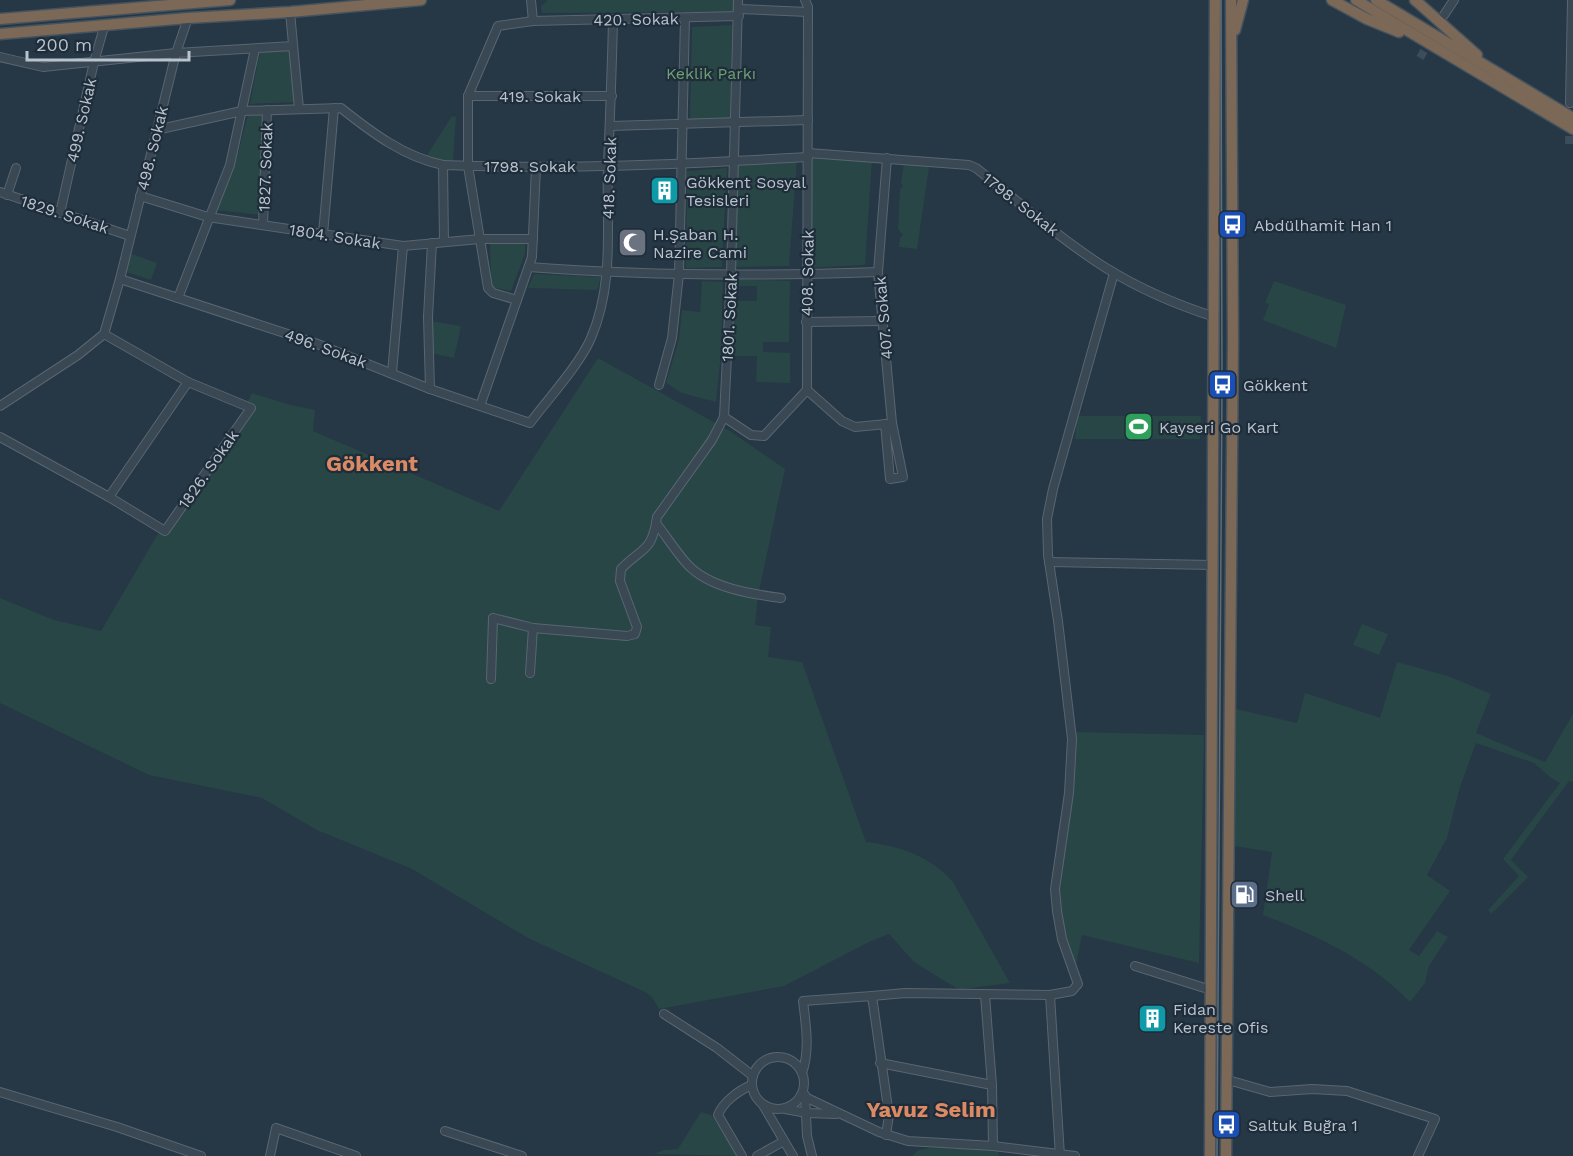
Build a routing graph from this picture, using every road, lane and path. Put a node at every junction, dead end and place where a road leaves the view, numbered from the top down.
1 (230, 0) edge
2 (421, 0) edge
3 (531, 0) edge
4 (805, 0) edge
5 (1213, 0) edge
6 (1232, 0) edge
7 (1243, 0) edge
8 (1332, 0) edge
9 (1356, 0) edge
10 (1376, 0) edge
11 (1415, 0) edge
12 (1454, 0) edge
13 (1572, 0) edge
14 (174, 2) edge
15 (738, 8) edge
16 (290, 12) junction
17 (808, 12) junction
18 (1444, 15) tunnel mouth
19 (188, 18) junction
20 (685, 18) junction
21 (0, 19) edge
22 (613, 19) junction
23 (533, 21) junction
24 (104, 27) junction
25 (0, 34) edge
26 (1232, 42) junction
27 (294, 46) junction
28 (1435, 48) junction
29 (255, 49) junction
30 (176, 53) junction
31 (0, 57) edge
32 (94, 62) junction
33 (1498, 73) junction
34 (468, 96) junction
35 (612, 96) junction
36 (1570, 103) dead end
37 (334, 108) junction
38 (299, 109) junction
39 (267, 110) junction
40 (242, 111) junction
41 (1573, 118) edge
42 (808, 120) junction
43 (736, 122) junction
44 (682, 125) junction
45 (611, 126) junction
46 (1573, 129) edge
47 (156, 130) junction
48 (808, 155) junction
49 (886, 158) junction
50 (735, 161) junction
51 (681, 164) junction
52 (443, 165) junction
53 (468, 166) junction
54 (608, 166) junction
55 (536, 167) junction
56 (16, 168) dead end
57 (3, 193) edge
58 (140, 196) junction
59 (60, 213) junction
60 (208, 217) junction
61 (264, 225) junction
62 (323, 234) junction
63 (130, 236) junction
64 (480, 239) junction
65 (533, 239) junction
66 (444, 242) junction
67 (432, 243) junction
68 (403, 246) junction
69 (529, 267) junction
70 (878, 272) junction
71 (608, 273) junction
72 (1114, 273) junction
73 (679, 274) junction
74 (731, 274) junction
75 (807, 275) junction
76 (120, 279) junction
77 (177, 298) junction
78 (517, 300) junction
79 (1215, 317) junction
80 (883, 321) junction
81 (806, 322) junction
82 (104, 334) junction
83 (392, 373) junction
84 (188, 382) junction
85 (659, 386) dead end
86 (430, 389) junction
87 (807, 390) junction
88 (0, 406) edge
89 (480, 406) junction
90 (724, 417) junction
91 (530, 423) joint
92 (888, 423) junction
93 (0, 437) edge
94 (109, 497) junction
95 (656, 523) junction
96 (1049, 562) junction
97 (1213, 564) junction
98 (781, 598) dead end
99 (533, 628) junction
100 (530, 673) dead end
101 (491, 680) dead end
102 (1136, 966) dead end
103 (1211, 990) junction
104 (985, 995) junction
105 (1050, 995) junction
106 (872, 996) junction
107 (664, 1014) dead end
108 (880, 1063) junction
109 (802, 1073) junction
110 (752, 1080) junction
111 (1228, 1080) junction
112 (992, 1085) junction
113 (0, 1092) edge
114 (803, 1093) junction
115 (762, 1104) junction
116 (783, 1109) junction
117 (807, 1113) junction
118 (838, 1114) junction
119 (445, 1131) dead end
120 (886, 1135) junction
121 (784, 1141) junction
122 (993, 1146) junction
123 (499, 1153) edge
124 (1060, 1155) edge
125 (201, 1156) edge
126 (270, 1156) edge
127 (356, 1156) edge
128 (522, 1156) edge
129 (742, 1156) edge
130 (757, 1156) edge
131 (793, 1156) edge
132 (812, 1156) edge
133 (1075, 1156) edge
134 (1210, 1156) edge
135 (1226, 1156) edge
136 (1418, 1156) edge

1 - 14 highway
2 - 16 highway
3 - 23 street
4 - 17 street, 408. Sokak
5 - 79 highway
6 - 26 highway
7 - 26 highway
8 - 28 highway
9 - 28 highway
10 - 33 highway
11 - 33 highway
12 - 18 street
13 - 36 street
14 - 21 highway
15 - 17 street, 420. Sokak
15 - 20 street, 420. Sokak
15 - 43 street, 1801. Sokak
16 - 19 highway
16 - 27 street
17 - 42 street, 408. Sokak
19 - 24 highway
19 - 30 street, 498. Sokak
20 - 22 street, 420. Sokak
20 - 44 street
22 - 23 street, 420. Sokak
22 - 35 street, 418. Sokak
23 - 34 street, 420. Sokak
24 - 25 highway
24 - 32 street, 499. Sokak
26 - 111 highway
27 - 29 street
27 - 38 street
28 - 46 highway
29 - 30 street
29 - 40 street
30 - 32 street
30 - 47 street, 498. Sokak
31 - 32 street
32 - 59 street, 499. Sokak
33 - 41 highway
34 - 35 street, 419. Sokak
34 - 53 street
35 - 45 street, 418. Sokak
37 - 38 street
37 - 52 street, 1798. Sokak
37 - 62 street
38 - 39 street
39 - 40 street
39 - 61 street, 1827. Sokak
40 - 47 street
40 - 60 street
42 - 43 street
42 - 48 street, 408. Sokak
43 - 44 street
43 - 50 street, 1801. Sokak
44 - 45 street
44 - 51 street
45 - 54 street, 418. Sokak
47 - 58 street, 498. Sokak
48 - 49 street, 1798. Sokak
48 - 50 street, 1798. Sokak
48 - 75 street, 408. Sokak
49 - 70 street, 407. Sokak
49 - 72 street, 1798. Sokak
50 - 51 street, 1798. Sokak
50 - 74 street, 1801. Sokak
51 - 54 street, 1798. Sokak
51 - 73 street
52 - 53 street, 1798. Sokak
52 - 66 street
53 - 55 street, 1798. Sokak
53 - 64 street
54 - 55 street, 1798. Sokak
54 - 71 street, 418. Sokak
55 - 65 street
56 - 57 street
57 - 59 street, 1829. Sokak
58 - 60 street, 1804. Sokak
58 - 63 street, 498. Sokak
59 - 63 street, 1829. Sokak
60 - 61 street, 1804. Sokak
60 - 77 street
61 - 62 street, 1804. Sokak
62 - 68 street, 1804. Sokak
63 - 76 street, 498. Sokak
64 - 65 street, 1804. Sokak
64 - 66 street, 1804. Sokak
64 - 78 street
65 - 69 street
66 - 67 street, 1804. Sokak
67 - 68 street, 1804. Sokak
67 - 86 street
68 - 83 street
69 - 71 street
69 - 78 street
70 - 75 street
70 - 80 street, 407. Sokak
71 - 73 street
71 - 91 street, 418. Sokak
72 - 79 street, 1798. Sokak
72 - 96 street
73 - 74 street
73 - 85 street
74 - 75 street
74 - 90 street, 1801. Sokak
75 - 81 street, 408. Sokak
76 - 77 street, 496. Sokak
76 - 82 street, 498. Sokak
77 - 83 street, 496. Sokak
78 - 89 street
79 - 97 highway
80 - 81 street
80 - 92 street, 407. Sokak
81 - 87 street, 408. Sokak
82 - 84 street
82 - 88 street
83 - 86 street, 496. Sokak
84 - 94 street
84 - 94 street, 1826. Sokak
86 - 89 street, 496. Sokak
87 - 90 street
87 - 92 street
89 - 91 street, 496. Sokak
90 - 95 street
92 - 92 street, 407. Sokak
93 - 94 street
95 - 98 street
95 - 99 street
96 - 97 street
96 - 105 street
97 - 103 highway
99 - 100 street
99 - 101 street
102 - 103 street
103 - 134 highway
104 - 105 street
104 - 106 street
104 - 112 street
105 - 124 street
106 - 108 street
106 - 109 street
107 - 110 street
108 - 112 street
108 - 120 street
109 - 110 street
109 - 114 street
110 - 115 street
110 - 129 street
111 - 135 highway
111 - 136 street
112 - 122 street
113 - 125 street
114 - 116 street
114 - 117 street
114 - 118 street
115 - 116 street
115 - 121 street
116 - 117 street
117 - 118 street
117 - 132 street
118 - 120 street
119 - 123 street
120 - 122 street
121 - 130 street
121 - 131 street
122 - 124 street
123 - 128 street
124 - 133 street
126 - 127 street

